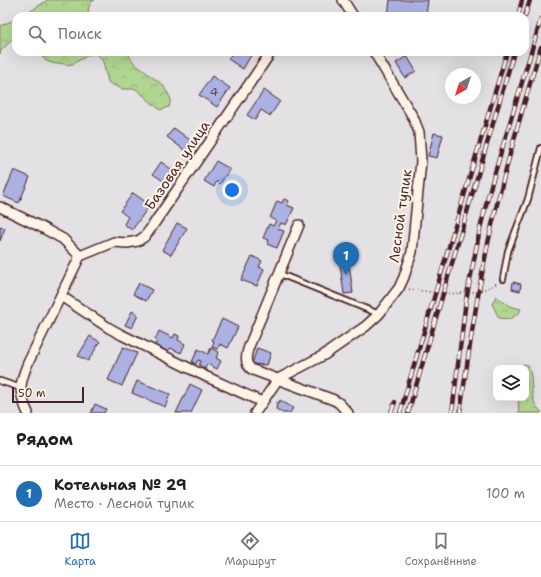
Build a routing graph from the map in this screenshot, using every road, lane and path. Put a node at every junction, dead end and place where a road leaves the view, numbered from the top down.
1 (343, 0) edge
2 (350, 12) edge
3 (268, 56) edge
4 (376, 56) edge
5 (541, 148) edge
6 (0, 207) edge
7 (299, 225) dead end
8 (80, 256) junction
9 (280, 274) junction
10 (503, 279) joint
11 (399, 288) junction
12 (61, 296) junction
13 (379, 314) junction
14 (278, 379) junction
15 (0, 381) edge
16 (21, 388) junction
17 (262, 402) junction
18 (28, 413) edge
19 (255, 413) edge
20 (348, 413) edge

1 - 2 street
3 - 8 street, Базовая улица
4 - 11 street, Лесной тупик
5 - 10 lane
6 - 8 street
7 - 9 street
8 - 12 street
9 - 13 lane
9 - 14 street
10 - 11 path
11 - 13 street, Лесной тупик
12 - 16 street
12 - 17 street
13 - 14 street, Лесной тупик
14 - 17 street
14 - 20 street
15 - 16 lane
16 - 18 street
17 - 19 street

